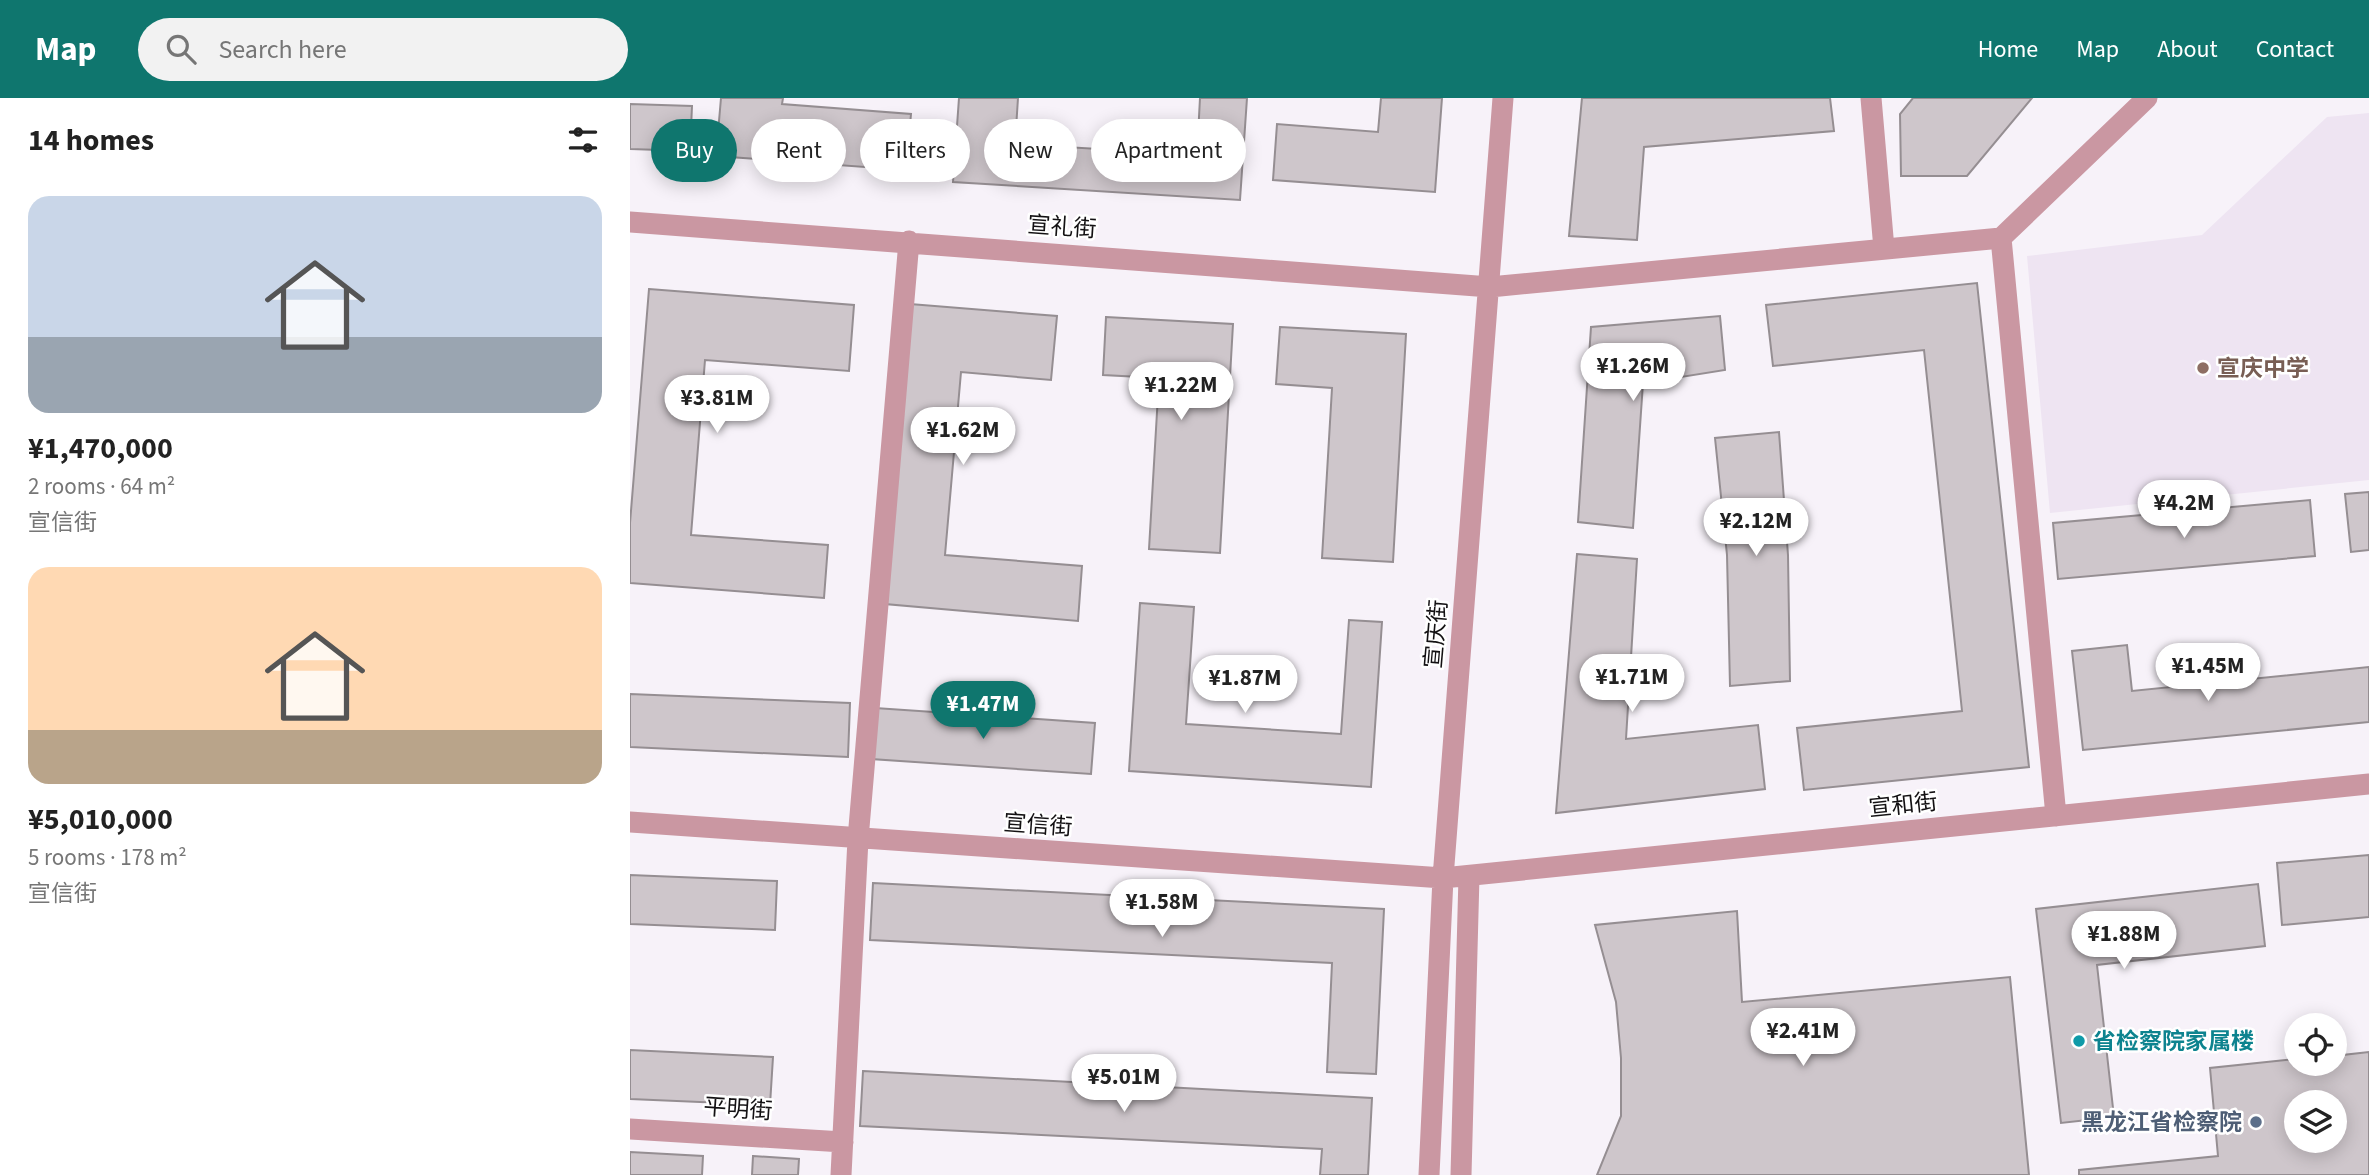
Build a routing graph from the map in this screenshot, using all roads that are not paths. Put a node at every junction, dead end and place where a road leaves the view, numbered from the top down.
1 (1503, 98) edge
2 (1871, 98) edge
3 (2147, 98) edge
4 (630, 222) edge
5 (2001, 238) junction
6 (909, 241) junction
7 (1884, 248) junction
8 (1490, 286) junction
9 (2369, 784) edge
10 (2056, 816) junction
11 (630, 822) edge
12 (858, 839) junction
13 (1469, 876) junction
14 (1443, 878) junction
15 (630, 1129) edge
16 (843, 1142) junction
17 (841, 1175) edge
18 (1429, 1175) edge
19 (1461, 1175) edge

1 - 8 street, 宣庆街
2 - 7 street
3 - 5 street
4 - 6 street, 宣礼街
5 - 7 street, 宣礼街
5 - 10 street
6 - 8 street, 宣礼街
6 - 12 street
7 - 8 street, 宣礼街
8 - 14 street, 宣庆街
9 - 10 street, 宣和街
10 - 13 street, 宣和街
11 - 12 street, 宣信街
12 - 14 street, 宣信街
12 - 16 street
13 - 14 street, 宣和街
13 - 19 street
14 - 18 street, 宣庆街
15 - 16 street, 平明街
16 - 17 street

